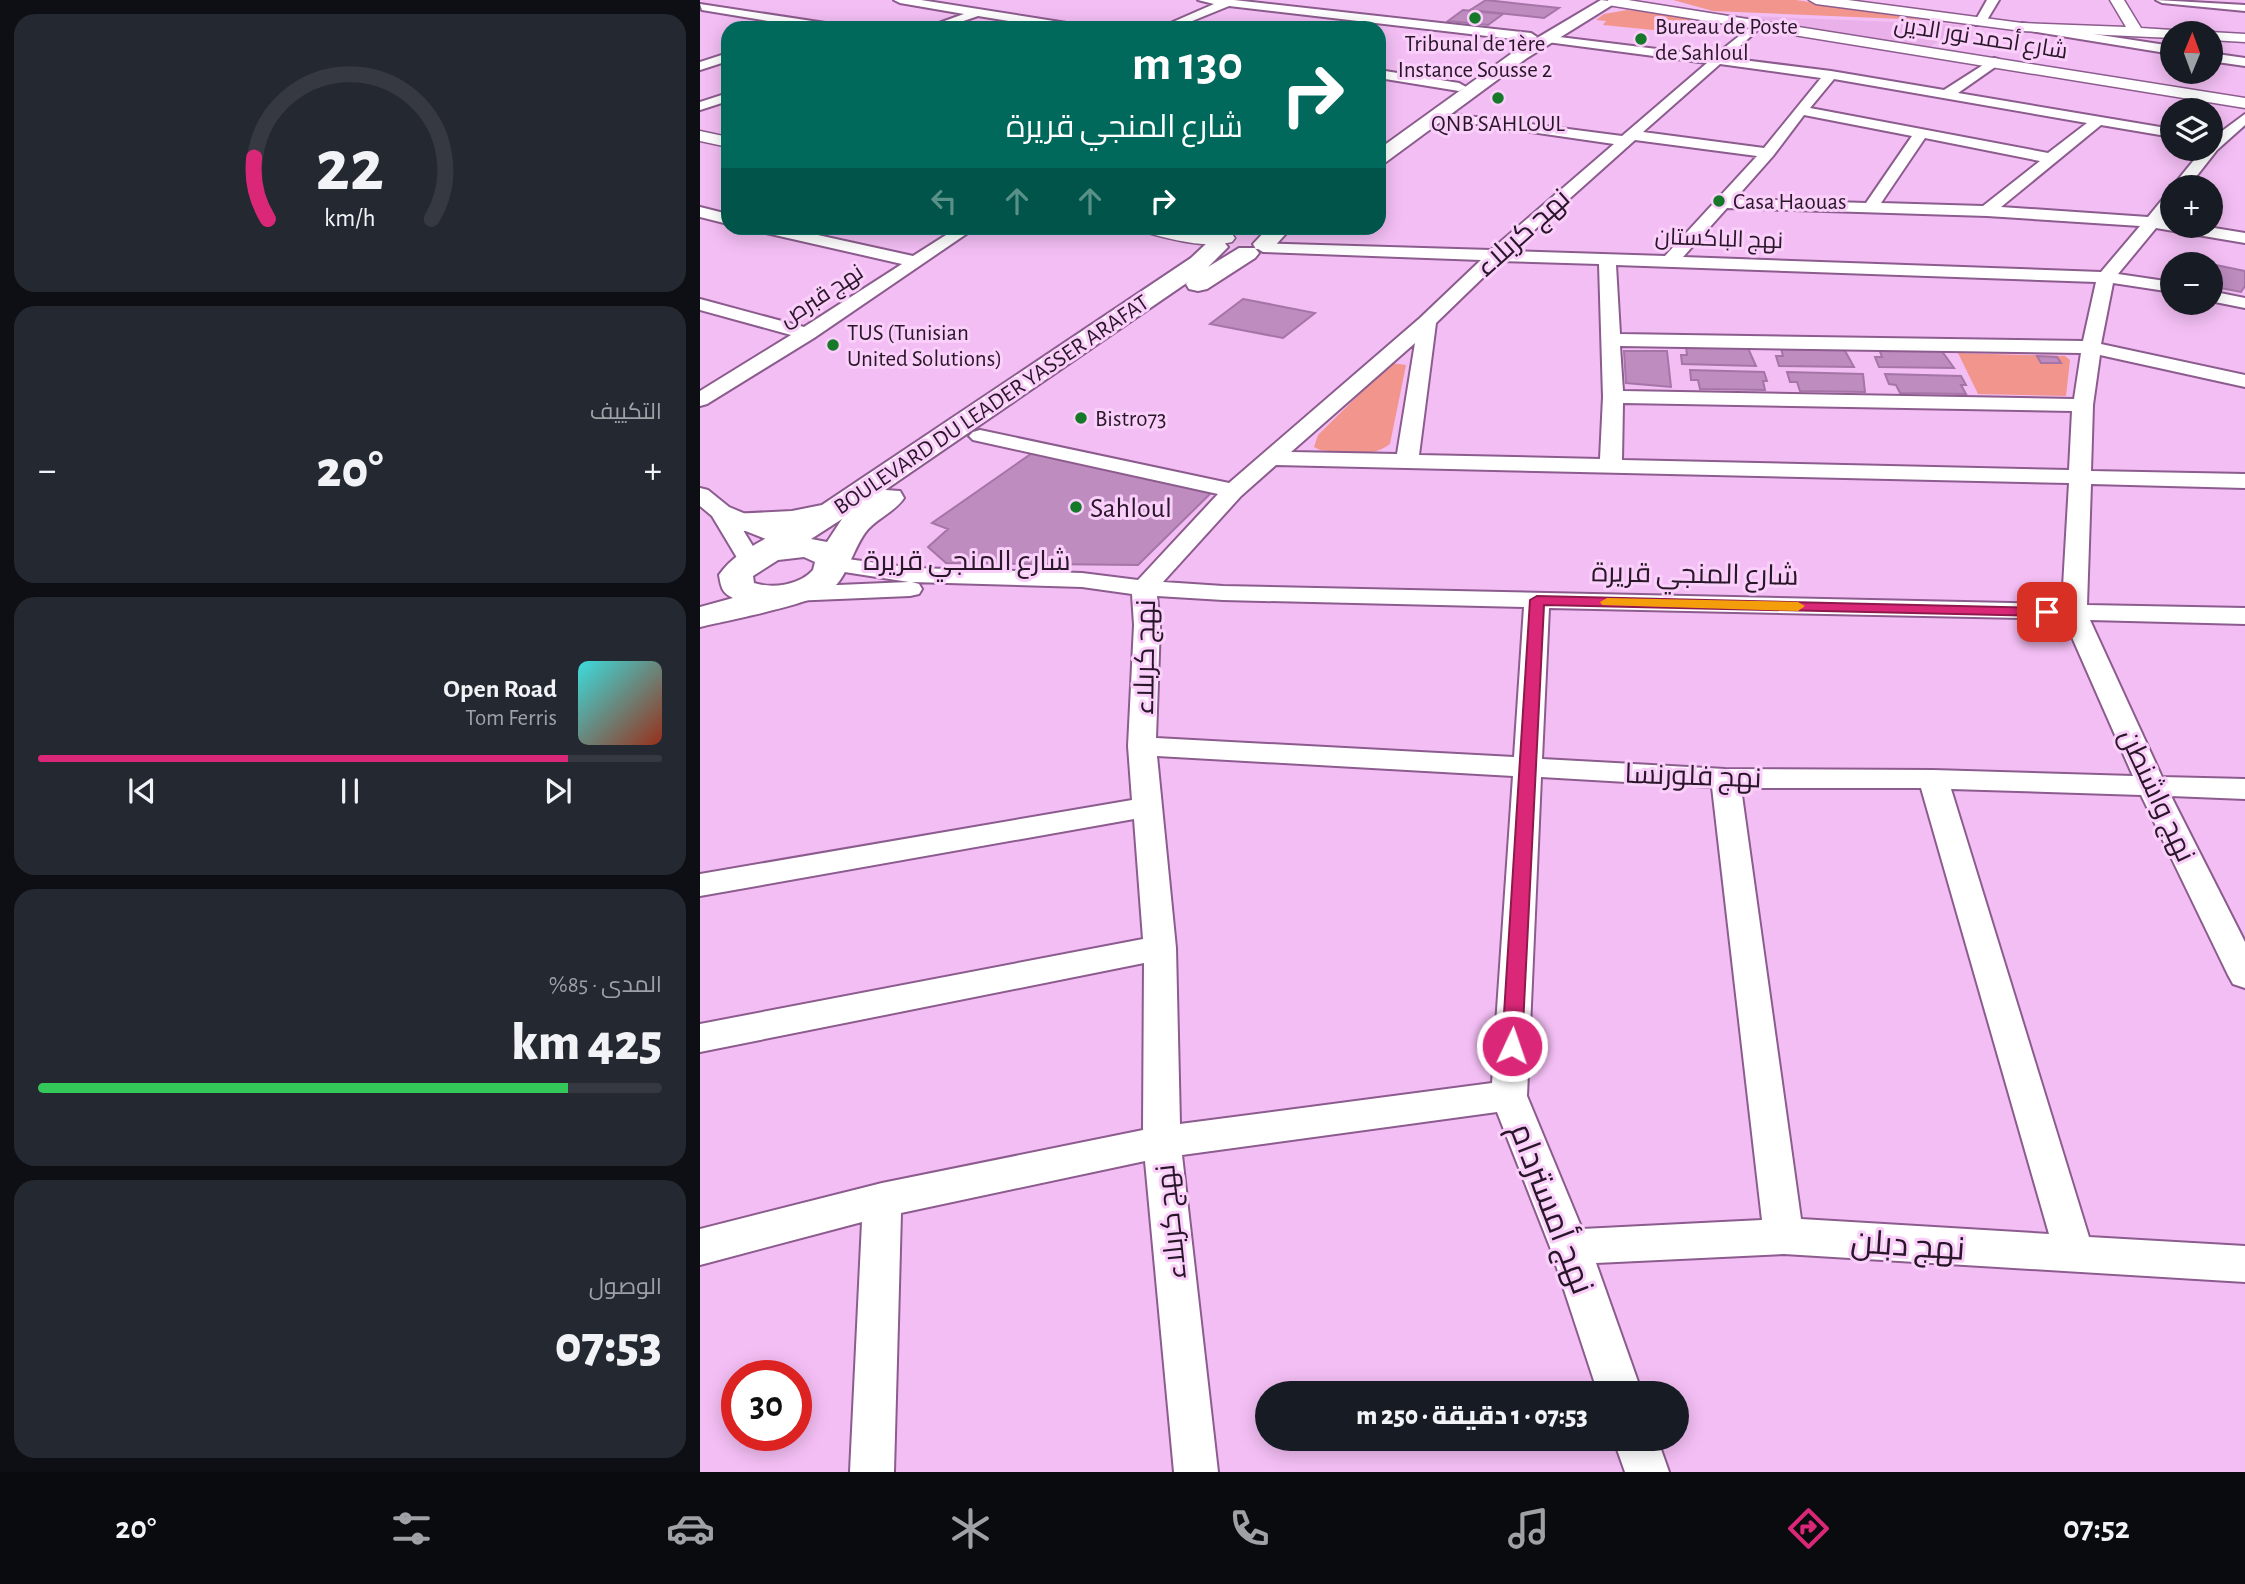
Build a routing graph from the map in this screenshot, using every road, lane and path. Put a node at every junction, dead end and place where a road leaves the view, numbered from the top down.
1 (729, 0) edge
2 (900, 0) edge
3 (1204, 0) edge
4 (1332, 0) edge
5 (1578, 0) edge
6 (1660, 0) edge
7 (1816, 0) edge
8 (1993, 0) edge
9 (2117, 0) edge
10 (2162, 0) edge
11 (1617, 1) edge
12 (1227, 3) junction
13 (1002, 4) dead end
14 (1869, 4) edge
15 (701, 7) edge
16 (2245, 8) edge
17 (1314, 11) junction
18 (979, 12) junction
19 (1710, 16) junction
20 (788, 21) edge
21 (952, 21) edge
22 (1032, 21) edge
23 (1182, 21) edge
24 (1299, 21) edge
25 (1980, 23) junction
26 (1758, 24) junction
27 (2022, 27) junction
28 (2136, 32) junction
29 (2160, 33) edge
30 (2223, 37) edge
31 (1539, 38) junction
32 (2245, 38) edge
33 (2145, 46) junction
34 (703, 48) dead end
35 (2160, 48) edge
36 (721, 53) edge
37 (721, 58) edge
38 (1717, 59) junction
39 (2223, 59) edge
40 (1994, 62) junction
41 (2245, 62) edge
42 (700, 66) edge
43 (1386, 75) edge
44 (1832, 75) junction
45 (1459, 87) junction
46 (1947, 94) junction
47 (721, 99) edge
48 (2245, 103) edge
49 (700, 106) edge
50 (1801, 110) junction
51 (1441, 115) junction
52 (2245, 118) edge
53 (2097, 121) junction
54 (2160, 130) edge
55 (1921, 132) junction
56 (2223, 135) edge
57 (700, 136) edge
58 (1629, 138) junction
59 (1386, 139) edge
60 (721, 140) edge
61 (2236, 143) dead end
62 (2223, 144) edge
63 (1386, 153) edge
64 (1768, 153) junction
65 (2049, 158) junction
66 (1724, 203) junction
67 (1870, 208) junction
68 (1987, 211) junction
69 (2160, 213) edge
70 (2153, 222) junction
71 (2160, 223) edge
72 (2223, 234) edge
73 (797, 235) edge
74 (956, 235) edge
75 (1202, 235) edge
76 (2245, 238) edge
77 (1238, 240) edge
78 (1497, 254) junction
79 (1608, 258) junction
80 (1671, 261) junction
81 (916, 262) junction
82 (2106, 277) junction
83 (2160, 285) edge
84 (2223, 299) edge
85 (2245, 303) edge
86 (700, 304) edge
87 (1427, 322) junction
88 (807, 334) junction
89 (1611, 340) junction
90 (2091, 347) junction
91 (2245, 381) edge
92 (1613, 397) junction
93 (700, 400) edge
94 (2083, 405) junction
95 (980, 436) junction
96 (1271, 458) junction
97 (1407, 461) junction
98 (1611, 466) junction
99 (2079, 477) junction
100 (2245, 481) edge
101 (1233, 491) junction
102 (700, 495) edge
103 (832, 512) junction
104 (732, 516) junction
105 (786, 557) junction
106 (1144, 588) junction
107 (700, 593) edge
108 (787, 595) junction
109 (1537, 600) junction
110 (2074, 612) junction
111 (2245, 616) edge
112 (700, 617) edge
113 (1142, 746) junction
114 (1526, 768) junction
115 (1725, 778) junction
116 (1933, 779) junction
117 (2152, 788) junction
118 (2245, 789) edge
119 (1146, 807) junction
120 (700, 885) edge
121 (1160, 948) junction
122 (2245, 975) edge
123 (700, 1038) edge
124 (1509, 1096) junction
125 (1162, 1142) junction
126 (883, 1200) junction
127 (1784, 1236) junction
128 (700, 1247) edge
129 (1570, 1247) junction
130 (2075, 1255) junction
131 (2245, 1264) edge
132 (1616, 1381) edge
133 (1640, 1451) edge
134 (872, 1472) edge
135 (1196, 1472) edge
136 (1647, 1472) edge

1 - 15 street
2 - 18 street
3 - 12 street
4 - 17 street
5 - 11 main road
5 - 31 main road
6 - 19 street, شارع أحمد نور الدين
7 - 14 street
8 - 25 street
9 - 28 street
10 - 16 street
11 - 19 street, شارع أحمد نور الدين
11 - 31 main road
12 - 17 street
12 - 23 street
13 - 18 street
14 - 25 street
15 - 20 street
17 - 24 street
17 - 31 street
18 - 21 street
18 - 22 street
19 - 26 street, شارع أحمد نور الدين
25 - 27 street
26 - 38 street, نهج كربلاء
26 - 40 street, شارع أحمد نور الدين
27 - 28 street
27 - 33 street
28 - 29 street
28 - 33 street
30 - 32 street
31 - 38 street
31 - 45 main road
31 - 51 main road
33 - 35 street
34 - 36 street
37 - 42 street
38 - 44 street
38 - 58 street, نهج كربلاء
39 - 41 street
40 - 46 street
40 - 48 street, شارع أحمد نور الدين
43 - 45 street
44 - 46 street
44 - 50 street
45 - 59 main road
46 - 53 street
47 - 49 street
50 - 55 street
50 - 64 street
51 - 58 street
51 - 63 main road
52 - 56 street
53 - 54 street
53 - 65 street
55 - 65 street
55 - 67 street
57 - 60 street
58 - 64 street
58 - 78 street, نهج كربلاء
61 - 62 street
64 - 66 street
65 - 68 street
66 - 67 street
66 - 80 street
67 - 68 street
68 - 70 street
69 - 70 street
70 - 71 street
70 - 82 street
72 - 76 street
73 - 81 street
74 - 81 street, نهج قبرص
75 - 77 street
77 - 78 street, نهج الباكستان
77 - 95 main road, BOULEVARD DU LEADER YASSER ARAFAT
77 - 103 main road, BOULEVARD DU LEADER YASSER ARAFAT
78 - 79 street, نهج الباكستان
78 - 87 street, نهج كربلاء
79 - 80 street, نهج الباكستان
79 - 89 street
80 - 82 street, نهج الباكستان
81 - 88 street, نهج قبرص
82 - 83 street, نهج الباكستان
82 - 90 street
84 - 85 street
86 - 88 street
87 - 96 street, نهج كربلاء
87 - 97 street
88 - 93 street, نهج قبرص
89 - 90 street
89 - 92 street
90 - 91 street
90 - 94 street
92 - 94 street
92 - 98 street
94 - 99 street
95 - 101 street
95 - 105 main road, BOULEVARD DU LEADER YASSER ARAFAT
96 - 97 street
96 - 101 street, نهج كربلاء
97 - 98 street
98 - 99 street
99 - 100 street
99 - 110 street
101 - 106 street, نهج كربلاء
102 - 104 street
103 - 104 main road
103 - 105 main road, BOULEVARD DU LEADER YASSER ARAFAT
104 - 105 street
104 - 105 street, شارع المنجي قريرة
105 - 106 street, شارع المنجي قريرة
105 - 107 main road, BOULEVARD DU LEADER YASSER ARAFAT
105 - 108 main road
105 - 108 main road
106 - 108 street, شارع المنجي قريرة
106 - 109 street, شارع المنجي قريرة
106 - 113 street, نهج كربلاء
108 - 112 main road
109 - 110 street, شارع المنجي قريرة
109 - 114 street, نهج أمستردام
110 - 111 street, شارع المنجي قريرة
110 - 117 street, نهج واشنطن
113 - 114 street, نهج فلورنسا
113 - 119 street, نهج كربلاء
114 - 115 street, نهج فلورنسا
114 - 124 street, نهج أمستردام
115 - 116 street, نهج فلورنسا
115 - 127 street
116 - 117 street, نهج فلورنسا
116 - 130 street
117 - 118 street, نهج فلورنسا
117 - 122 street, نهج واشنطن
119 - 120 street
119 - 121 street, نهج كربلاء
121 - 123 street
121 - 125 street, نهج كربلاء
124 - 125 street
124 - 129 street, نهج أمستردام
125 - 126 street
125 - 135 street, نهج كربلاء
126 - 128 street
126 - 134 street
127 - 129 street, نهج دبلن
127 - 130 street, نهج دبلن
129 - 132 street, نهج أمستردام
130 - 131 street, نهج دبلن
133 - 136 street

